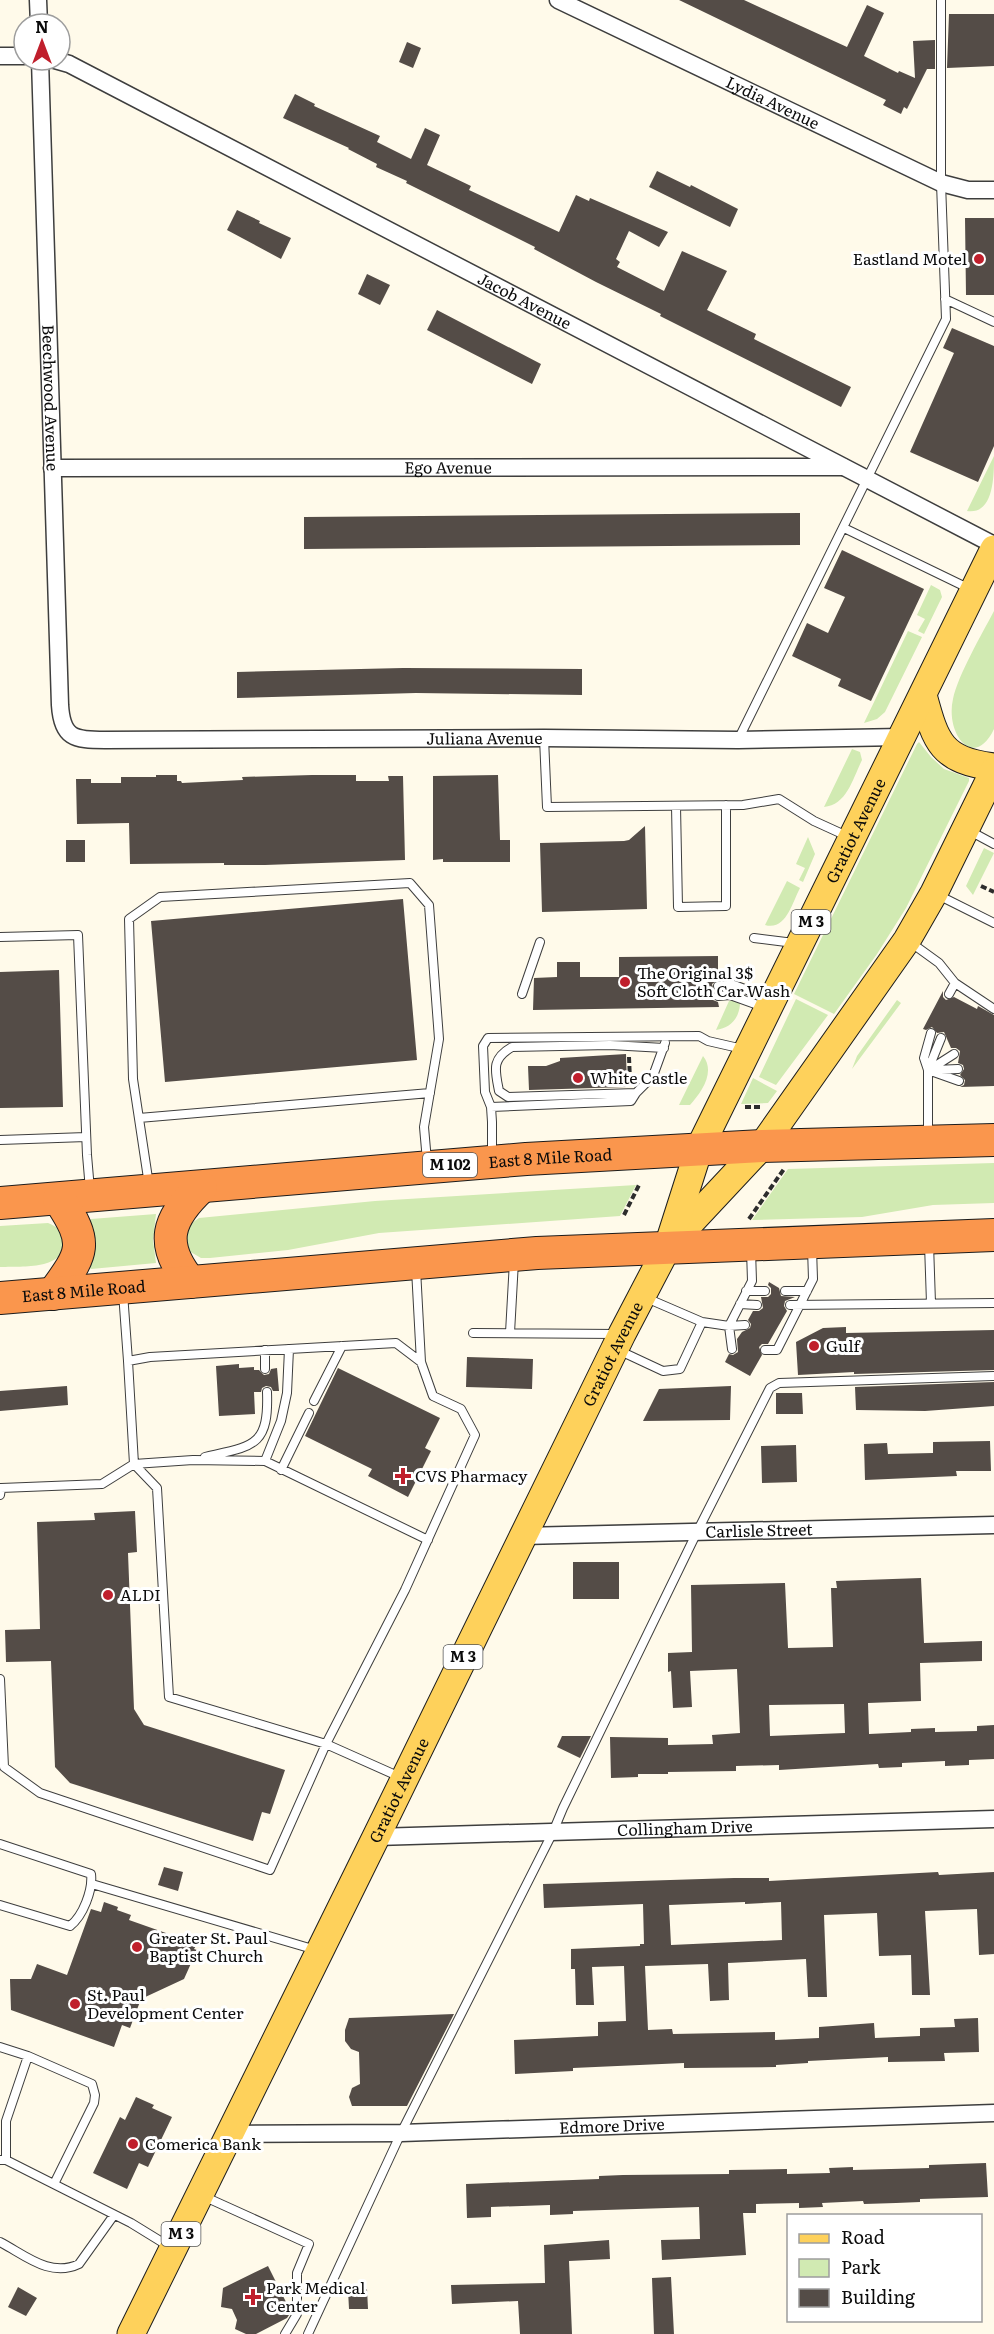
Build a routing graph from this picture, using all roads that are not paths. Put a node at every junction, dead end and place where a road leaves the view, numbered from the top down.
1 (558, 0) edge
2 (940, 0) edge
3 (72, 67) edge
4 (40, 72) edge
5 (941, 183) junction
6 (994, 190) edge
7 (945, 299) junction
8 (994, 322) edge
9 (846, 466) junction
10 (52, 468) junction
11 (868, 479) junction
12 (844, 528) junction
13 (994, 545) edge
14 (994, 549) edge
15 (974, 591) junction
16 (923, 695) junction
17 (67, 733) joint
18 (902, 737) junction
19 (544, 738) junction
20 (738, 740) junction
21 (994, 769) edge
22 (726, 805) junction
23 (676, 806) junction
24 (966, 829) junction
25 (852, 838) junction
26 (994, 843) edge
27 (934, 893) junction
28 (994, 923) edge
29 (0, 937) edge
30 (754, 938) dead end
31 (907, 940) junction
32 (540, 942) dead end
33 (801, 944) junction
34 (955, 983) junction
35 (718, 991) dead end
36 (970, 993) junction
37 (522, 994) dead end
38 (949, 994) dead end
39 (964, 1002) dead end
40 (770, 1004) junction
41 (994, 1009) edge
42 (931, 1033) dead end
43 (668, 1036) junction
44 (941, 1038) dead end
45 (664, 1048) junction
46 (749, 1051) junction
47 (954, 1054) dead end
48 (958, 1069) dead end
49 (928, 1070) junction
50 (959, 1081) dead end
51 (636, 1092) junction
52 (430, 1094) junction
53 (491, 1107) junction
54 (139, 1118) junction
55 (86, 1137) junction
56 (0, 1140) edge
57 (994, 1140) edge
58 (928, 1142) junction
59 (762, 1146) junction
60 (699, 1149) junction
61 (492, 1161) junction
62 (427, 1166) junction
63 (201, 1187) junction
64 (150, 1191) junction
65 (91, 1196) junction
66 (59, 1198) junction
67 (0, 1203) edge
68 (750, 1232) junction
69 (994, 1235) edge
70 (929, 1237) junction
71 (812, 1241) junction
72 (668, 1246) junction
73 (515, 1254) junction
74 (415, 1262) junction
75 (190, 1282) junction
76 (123, 1288) junction
77 (746, 1291) junction
78 (765, 1291) dead end
79 (785, 1291) dead end
80 (807, 1291) junction
81 (53, 1294) junction
82 (641, 1296) junction
83 (0, 1298) edge
84 (931, 1303) junction
85 (994, 1303) edge
86 (740, 1304) junction
87 (757, 1305) dead end
88 (795, 1305) junction
89 (702, 1322) junction
90 (745, 1325) dead end
91 (729, 1326) junction
92 (778, 1326) dead end
93 (789, 1326) junction
94 (473, 1333) dead end
95 (510, 1333) junction
96 (618, 1341) junction
97 (342, 1346) junction
98 (289, 1349) junction
99 (732, 1349) dead end
100 (265, 1350) junction
101 (765, 1350) dead end
102 (128, 1361) junction
103 (422, 1362) junction
104 (265, 1369) dead end
105 (994, 1376) edge
106 (267, 1392) dead end
107 (314, 1401) dead end
108 (309, 1413) dead end
109 (193, 1460) junction
110 (265, 1461) junction
111 (134, 1464) junction
112 (281, 1470) junction
113 (0, 1496) edge
114 (994, 1525) edge
115 (697, 1532) junction
116 (522, 1536) junction
117 (428, 1540) junction
118 (0, 1678) edge
119 (326, 1743) junction
120 (404, 1779) junction
121 (994, 1820) edge
122 (554, 1832) junction
123 (376, 1837) junction
124 (0, 1844) edge
125 (92, 1884) junction
126 (0, 1905) edge
127 (321, 1951) junction
128 (0, 2048) edge
129 (27, 2056) junction
130 (994, 2113) edge
131 (401, 2133) junction
132 (231, 2134) junction
133 (3, 2160) edge
134 (54, 2184) junction
135 (201, 2194) junction
136 (114, 2215) junction
137 (0, 2242) edge
138 (173, 2249) junction
139 (131, 2334) edge
140 (285, 2334) edge
141 (308, 2334) edge

1 - 5 street, Lydia Avenue
2 - 5 lane
3 - 9 street, Jacob Avenue
4 - 10 street, Beechwood Avenue
5 - 6 street, Lydia Avenue
5 - 7 lane
7 - 8 lane
7 - 11 lane
9 - 10 street, Ego Avenue
9 - 11 street, Jacob Avenue
10 - 17 street, Beechwood Avenue
11 - 12 lane
11 - 13 street, Jacob Avenue
12 - 15 lane
12 - 20 lane
14 - 15 main road, Gratiot Avenue / M 3
15 - 16 main road, Gratiot Avenue / M 3
16 - 18 main road, Gratiot Avenue / M 3
16 - 21 main road
17 - 19 street, Juliana Avenue
18 - 20 street, Juliana Avenue
18 - 25 main road, Gratiot Avenue / M 3
19 - 20 street, Juliana Avenue
19 - 23 lane
21 - 24 main road, Gratiot Avenue / M 3
22 - 23 lane
22 - 23 lane
22 - 25 lane
24 - 26 lane
24 - 27 main road, Gratiot Avenue / M 3
25 - 33 main road, Gratiot Avenue / M 3
27 - 28 lane
27 - 31 main road, Gratiot Avenue / M 3
29 - 55 lane
30 - 33 lane
31 - 34 lane
31 - 59 main road, Gratiot Avenue / M 3
32 - 37 lane
33 - 40 main road, Gratiot Avenue / M 3
34 - 36 lane
34 - 38 lane
35 - 40 lane
36 - 39 lane
36 - 41 lane
40 - 46 main road, Gratiot Avenue / M 3
42 - 49 lane
43 - 45 lane
43 - 46 lane
43 - 53 lane
44 - 49 lane
45 - 51 lane
45 - 51 lane
46 - 60 main road, Gratiot Avenue / M 3
47 - 49 lane
48 - 49 lane
49 - 50 lane
49 - 58 lane
51 - 53 lane
52 - 54 lane
52 - 54 lane
52 - 62 lane
53 - 61 lane
54 - 64 lane
55 - 56 lane
55 - 65 lane
57 - 58 highway, East 8 Mile Road / M 102
58 - 59 highway, East 8 Mile Road / M 102
59 - 60 highway, East 8 Mile Road / M 102
59 - 72 main road, Gratiot Avenue / M 3
60 - 61 highway, East 8 Mile Road / M 102
60 - 72 main road, Gratiot Avenue / M 3
61 - 62 highway, East 8 Mile Road / M 102
62 - 63 highway, East 8 Mile Road / M 102
63 - 64 highway, East 8 Mile Road / M 102
63 - 75 highway
64 - 65 highway, East 8 Mile Road / M 102
65 - 66 highway, East 8 Mile Road / M 102
66 - 67 highway, East 8 Mile Road / M 102
66 - 81 highway
68 - 71 highway, East 8 Mile Road
68 - 72 highway, East 8 Mile Road
68 - 77 lane
69 - 70 highway, East 8 Mile Road
70 - 71 highway, East 8 Mile Road
70 - 84 lane
71 - 80 lane
72 - 73 highway, East 8 Mile Road
72 - 82 main road, Gratiot Avenue / M 3
73 - 74 highway, East 8 Mile Road
73 - 95 lane
74 - 75 highway, East 8 Mile Road
74 - 103 lane
75 - 76 highway, East 8 Mile Road
76 - 81 highway, East 8 Mile Road
76 - 102 lane
77 - 78 lane
77 - 86 lane
79 - 80 lane
80 - 88 lane
81 - 83 highway, East 8 Mile Road
82 - 89 lane
82 - 96 main road, Gratiot Avenue / M 3
84 - 85 lane
84 - 88 lane
86 - 87 lane
86 - 91 lane
88 - 93 lane
89 - 91 lane
89 - 96 lane
90 - 91 lane
91 - 99 lane
92 - 93 lane
93 - 101 lane
94 - 95 lane
95 - 96 lane
96 - 116 main road, Gratiot Avenue / M 3
97 - 98 lane
97 - 103 lane
97 - 107 lane
98 - 100 lane
98 - 110 lane
100 - 102 lane
100 - 104 lane
102 - 111 lane
103 - 117 lane
105 - 115 lane
106 - 109 lane
108 - 112 lane
109 - 110 lane
109 - 111 lane
110 - 112 lane
111 - 113 lane
111 - 119 lane
112 - 117 lane
114 - 115 street, Carlisle Street
115 - 116 street, Carlisle Street
115 - 122 lane
116 - 120 main road, Gratiot Avenue / M 3
117 - 119 lane
118 - 119 lane
119 - 120 lane
120 - 123 main road, Gratiot Avenue / M 3
121 - 122 street, Collingham Drive
122 - 123 street, Collingham Drive
122 - 131 lane
123 - 127 main road, Gratiot Avenue / M 3
124 - 125 lane
125 - 126 lane
125 - 127 lane
127 - 132 main road, Gratiot Avenue / M 3
128 - 129 lane
129 - 133 lane
129 - 134 lane
130 - 131 street, Edmore Drive
131 - 132 street, Edmore Drive
131 - 141 lane
132 - 135 main road, Gratiot Avenue / M 3
133 - 134 lane
134 - 136 lane
135 - 138 main road, Gratiot Avenue / M 3
135 - 140 lane
136 - 137 lane
136 - 138 lane
138 - 139 main road, Gratiot Avenue / M 3

